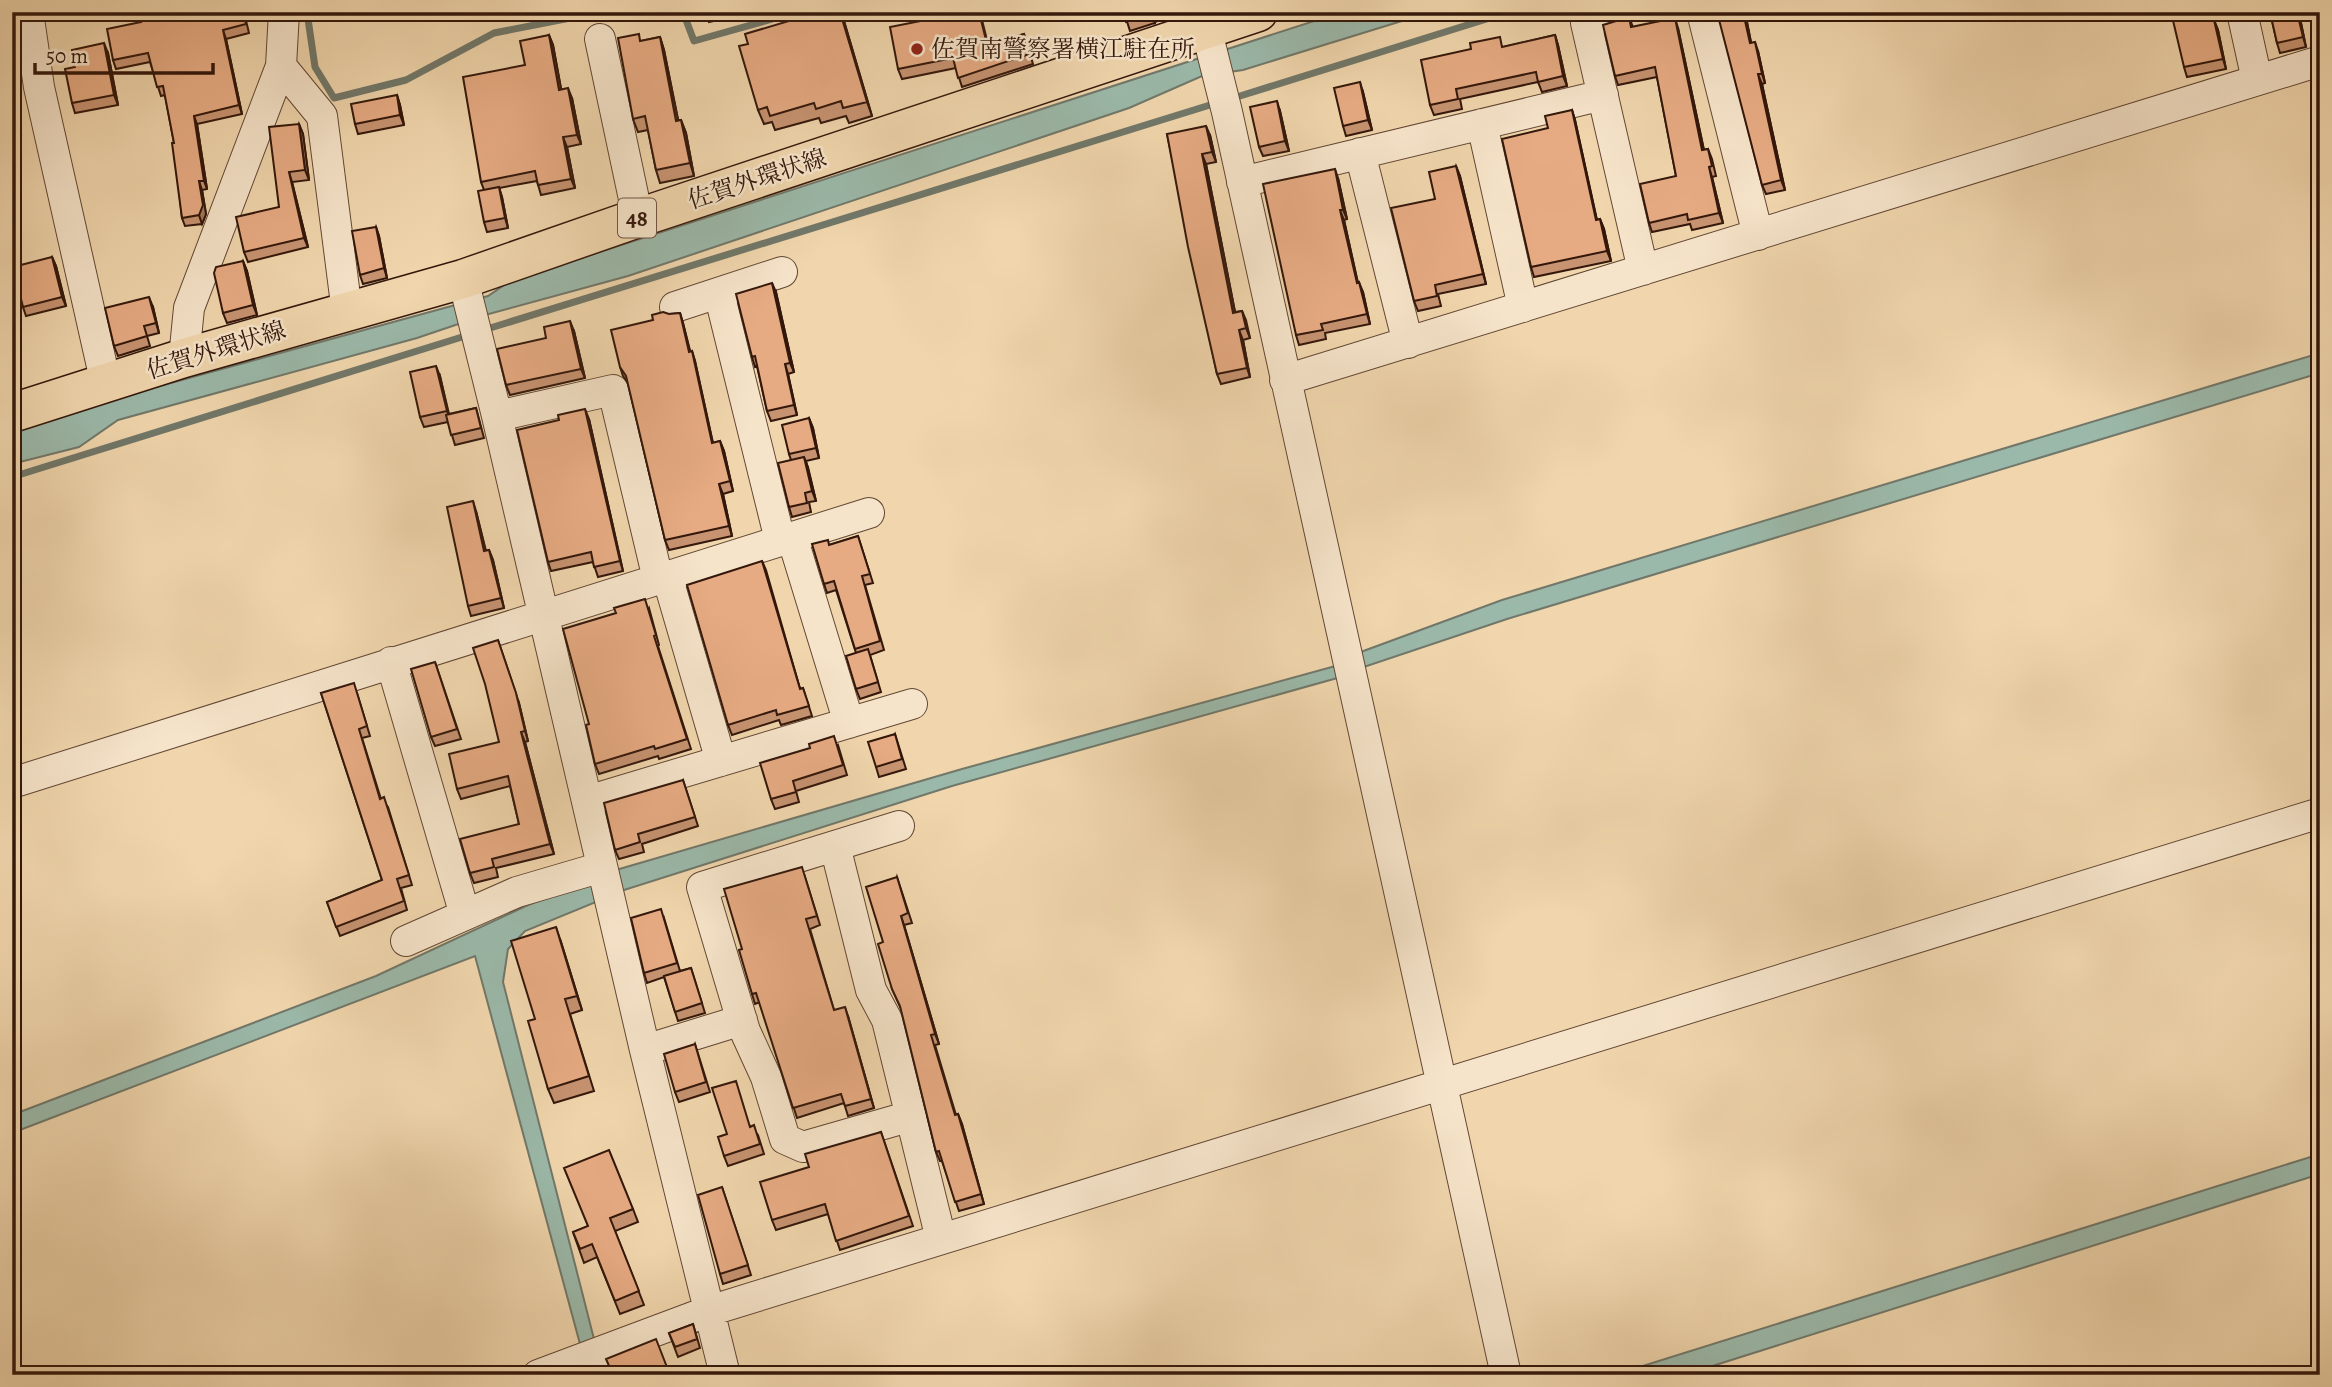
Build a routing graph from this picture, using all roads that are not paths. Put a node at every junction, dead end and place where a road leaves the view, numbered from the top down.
1 (28, 12) edge
2 (284, 12) edge
3 (1258, 12) edge
4 (1619, 12) edge
5 (1702, 12) edge
6 (2242, 12) edge
7 (1206, 27) edge
8 (600, 39) dead end
9 (2320, 61) edge
10 (281, 66) junction
11 (2258, 80) junction
12 (1603, 95) junction
13 (1482, 124) junction
14 (1360, 153) junction
15 (1242, 182) junction
16 (638, 218) junction
17 (1758, 234) junction
18 (1643, 270) junction
19 (782, 272) dead end
20 (719, 293) junction
21 (468, 299) junction
22 (675, 307) dead end
23 (1523, 307) junction
24 (347, 312) junction
25 (1408, 342) junction
26 (184, 358) junction
27 (1285, 380) junction
28 (106, 384) junction
29 (12, 413) edge
30 (497, 416) junction
31 (869, 513) dead end
32 (786, 539) junction
33 (662, 577) junction
34 (543, 614) junction
35 (391, 662) junction
36 (912, 704) dead end
37 (849, 723) junction
38 (721, 761) junction
39 (12, 782) edge
40 (587, 801) junction
41 (2320, 813) edge
42 (899, 826) dead end
43 (835, 846) junction
44 (602, 867) junction
45 (465, 915) junction
46 (406, 941) dead end
47 (742, 1020) junction
48 (645, 1050) junction
49 (1442, 1083) junction
50 (911, 1116) junction
51 (941, 1239) junction
52 (709, 1311) junction
53 (538, 1375) edge
54 (725, 1375) edge
55 (1506, 1375) edge

1 - 28 street
2 - 10 street
3 - 7 main road, 佐賀外環状線 / 48
4 - 12 street
5 - 17 street
6 - 11 street
7 - 15 street
7 - 16 main road, 佐賀外環状線 / 48
8 - 16 street
9 - 11 street
10 - 24 street
10 - 26 street
11 - 17 street
12 - 13 street
12 - 18 street
13 - 14 street
13 - 23 street
14 - 15 street
14 - 25 street
15 - 27 street
16 - 21 main road, 佐賀外環状線 / 48
17 - 18 street
18 - 23 street
19 - 20 street
20 - 22 street
20 - 32 street
21 - 24 main road, 佐賀外環状線 / 48
21 - 30 street
23 - 25 street
24 - 26 main road, 佐賀外環状線 / 48
25 - 27 street
26 - 28 main road, 佐賀外環状線 / 48
27 - 49 street
28 - 29 main road, 佐賀外環状線 / 48
30 - 33 street
30 - 34 street
31 - 32 street
32 - 33 street
32 - 37 street
33 - 34 street
33 - 38 street
34 - 35 street
34 - 40 street
35 - 39 street
35 - 45 street
36 - 37 street
37 - 38 street
38 - 40 street
40 - 44 street
41 - 49 street
42 - 43 street
43 - 47 street
43 - 50 street
44 - 45 street
44 - 48 street
45 - 46 street
47 - 48 street
47 - 50 street
48 - 52 street
49 - 51 street
49 - 55 street
50 - 51 street
51 - 52 street
52 - 53 street
52 - 54 street

